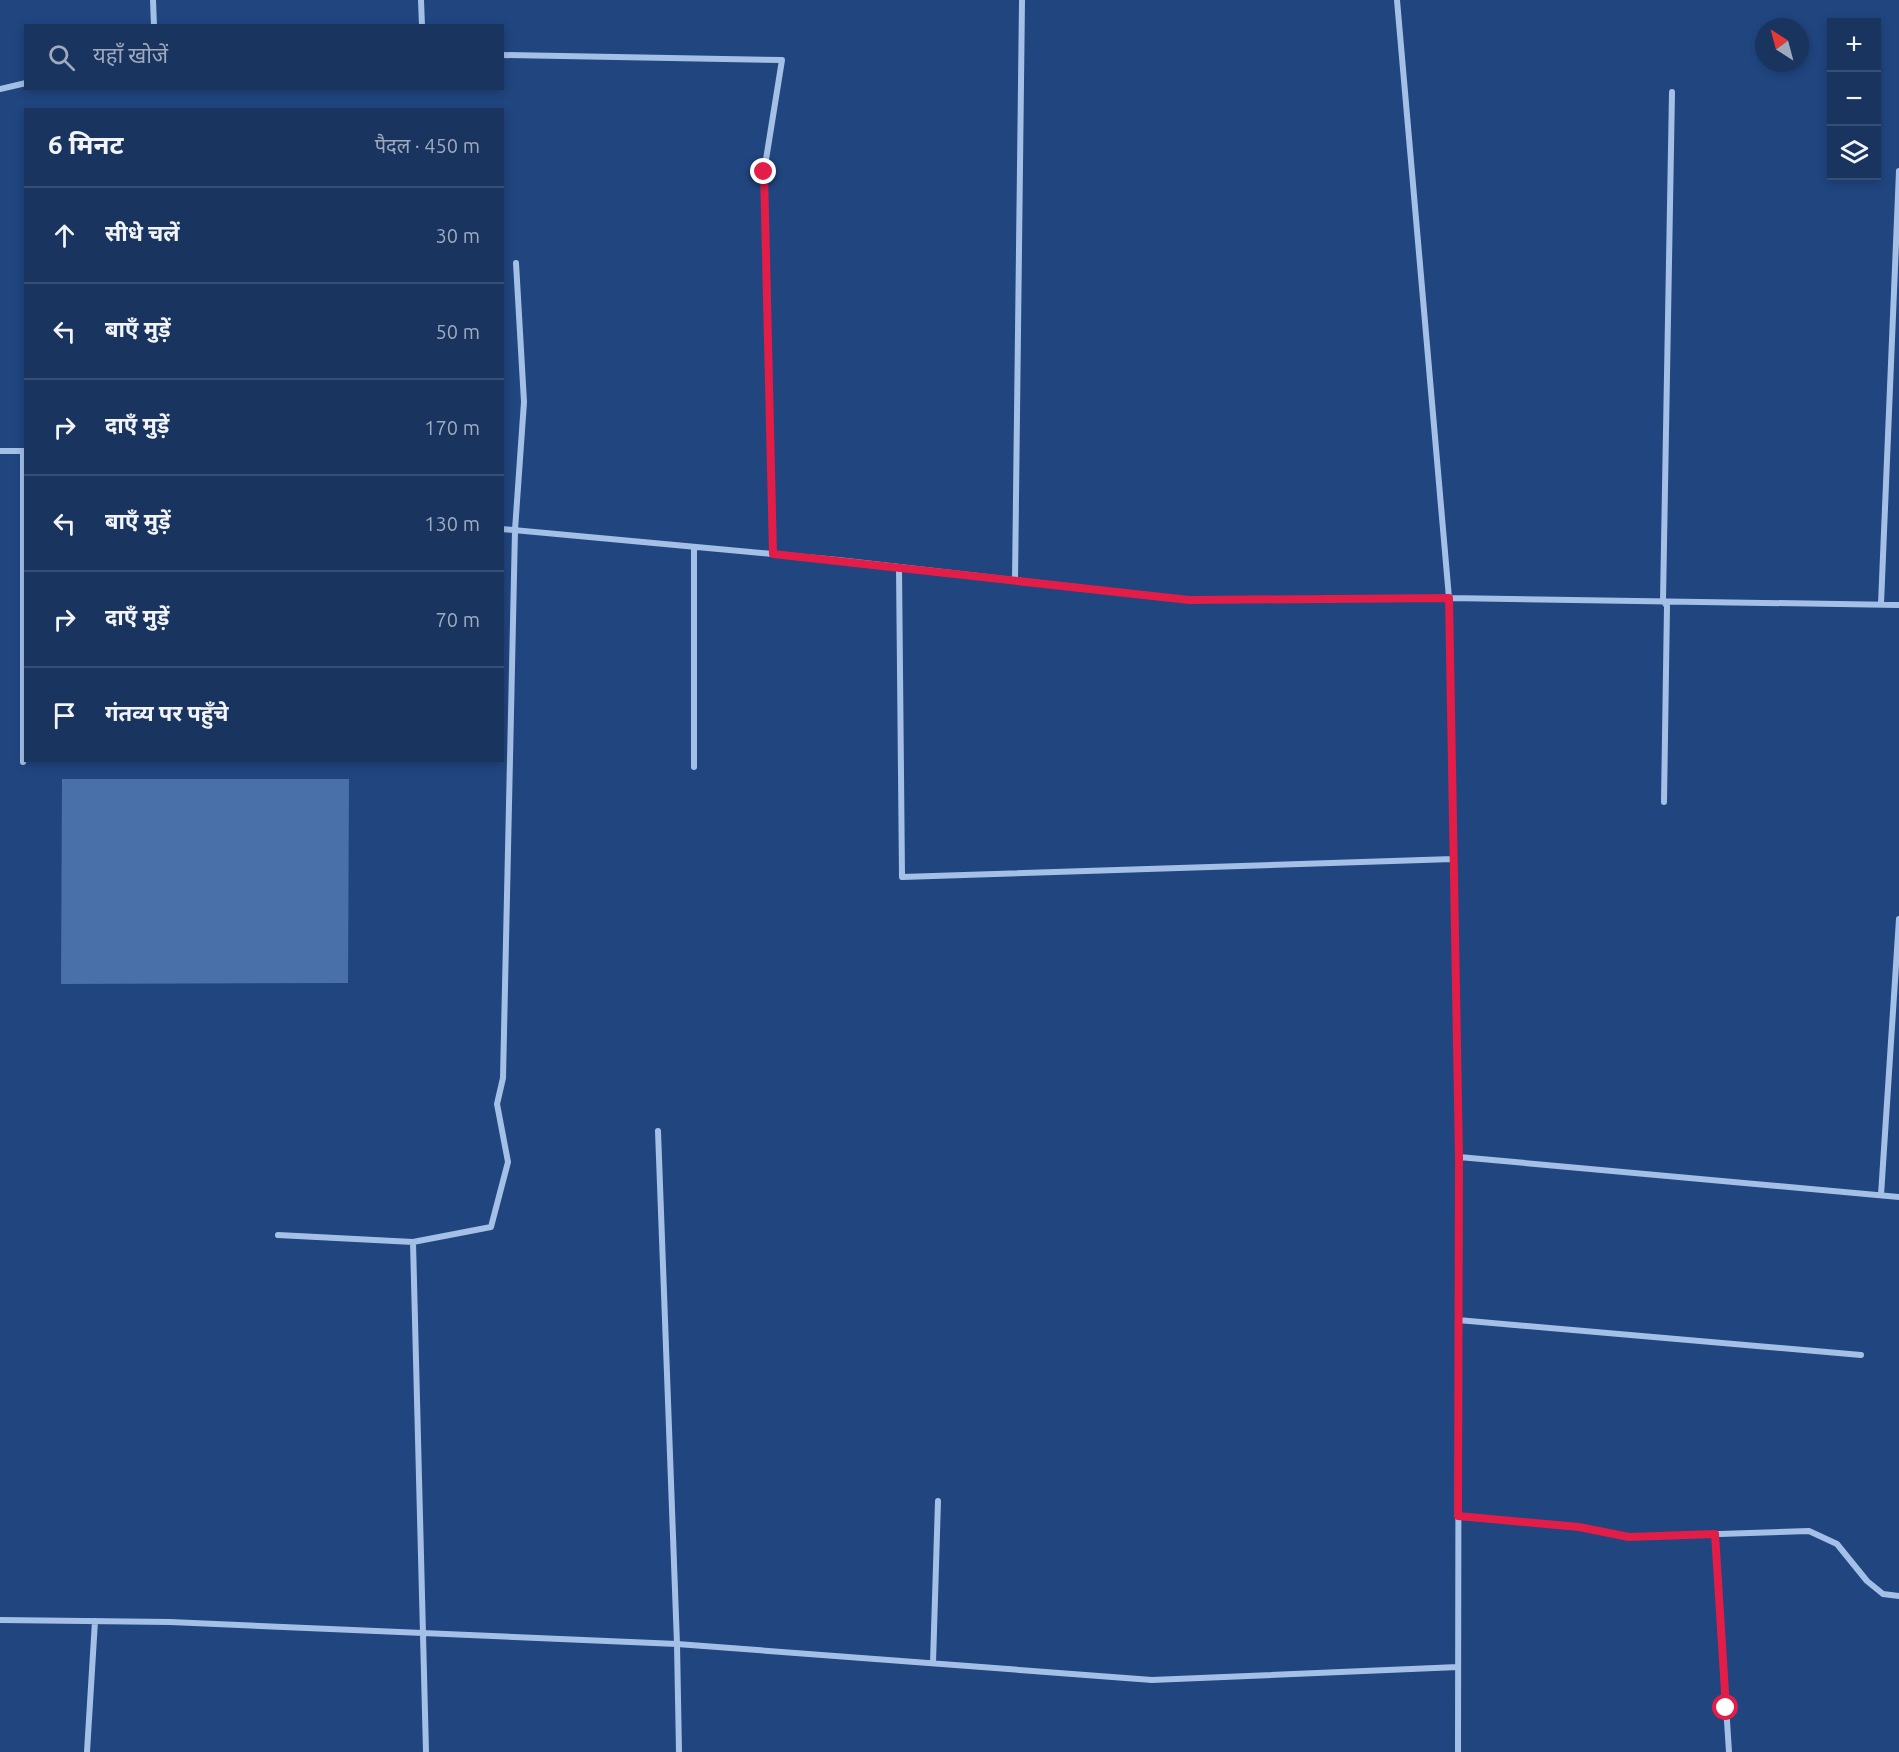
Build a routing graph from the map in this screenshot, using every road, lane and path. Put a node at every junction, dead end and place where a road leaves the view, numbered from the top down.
1 (153, 0) edge
2 (421, 0) edge
3 (1022, 0) edge
4 (1397, 0) edge
5 (154, 24) edge
6 (422, 24) edge
7 (504, 55) edge
8 (24, 83) edge
9 (0, 89) edge
10 (1672, 92) dead end
11 (1899, 171) edge
12 (516, 263) dead end
13 (0, 451) edge
14 (24, 451) edge
15 (504, 529) edge
16 (515, 530) junction
17 (694, 547) junction
18 (773, 554) junction
19 (899, 567) junction
20 (1015, 581) junction
21 (1449, 598) junction
22 (1663, 601) junction
23 (1881, 604) junction
24 (1899, 605) edge
25 (23, 762) dead end
26 (694, 768) dead end
27 (1664, 802) dead end
28 (1453, 860) junction
29 (1899, 918) edge
30 (658, 1131) dead end
31 (1459, 1157) junction
32 (1881, 1195) junction
33 (1899, 1197) edge
34 (278, 1235) dead end
35 (413, 1242) junction
36 (1458, 1320) junction
37 (1861, 1355) dead end
38 (938, 1501) dead end
39 (1458, 1516) junction
40 (1715, 1534) junction
41 (1899, 1596) edge
42 (0, 1620) edge
43 (95, 1621) junction
44 (423, 1634) junction
45 (677, 1644) junction
46 (933, 1663) junction
47 (1458, 1667) junction
48 (87, 1752) edge
49 (426, 1752) edge
50 (679, 1752) edge
51 (1458, 1752) edge
52 (1729, 1752) edge

1 - 5 street
2 - 6 street
3 - 20 street
4 - 21 street
7 - 18 street
8 - 9 street
10 - 22 street
11 - 23 street
12 - 16 street
13 - 14 street
14 - 25 street
15 - 16 street
16 - 17 street
16 - 35 street
17 - 18 street
17 - 26 street
18 - 19 street
19 - 20 street
19 - 28 street
20 - 21 street
21 - 22 street
21 - 28 street
22 - 23 street
22 - 27 street
23 - 24 street
28 - 31 street
29 - 32 street
30 - 45 street
31 - 32 street
31 - 36 street
32 - 33 street
34 - 35 street
35 - 44 street
36 - 37 street
36 - 39 street
38 - 46 street
39 - 40 street
39 - 47 street
40 - 41 street
40 - 52 street
42 - 43 street
43 - 44 street
43 - 48 street
44 - 45 street
44 - 49 street
45 - 46 street
45 - 50 street
46 - 47 street
47 - 51 street

